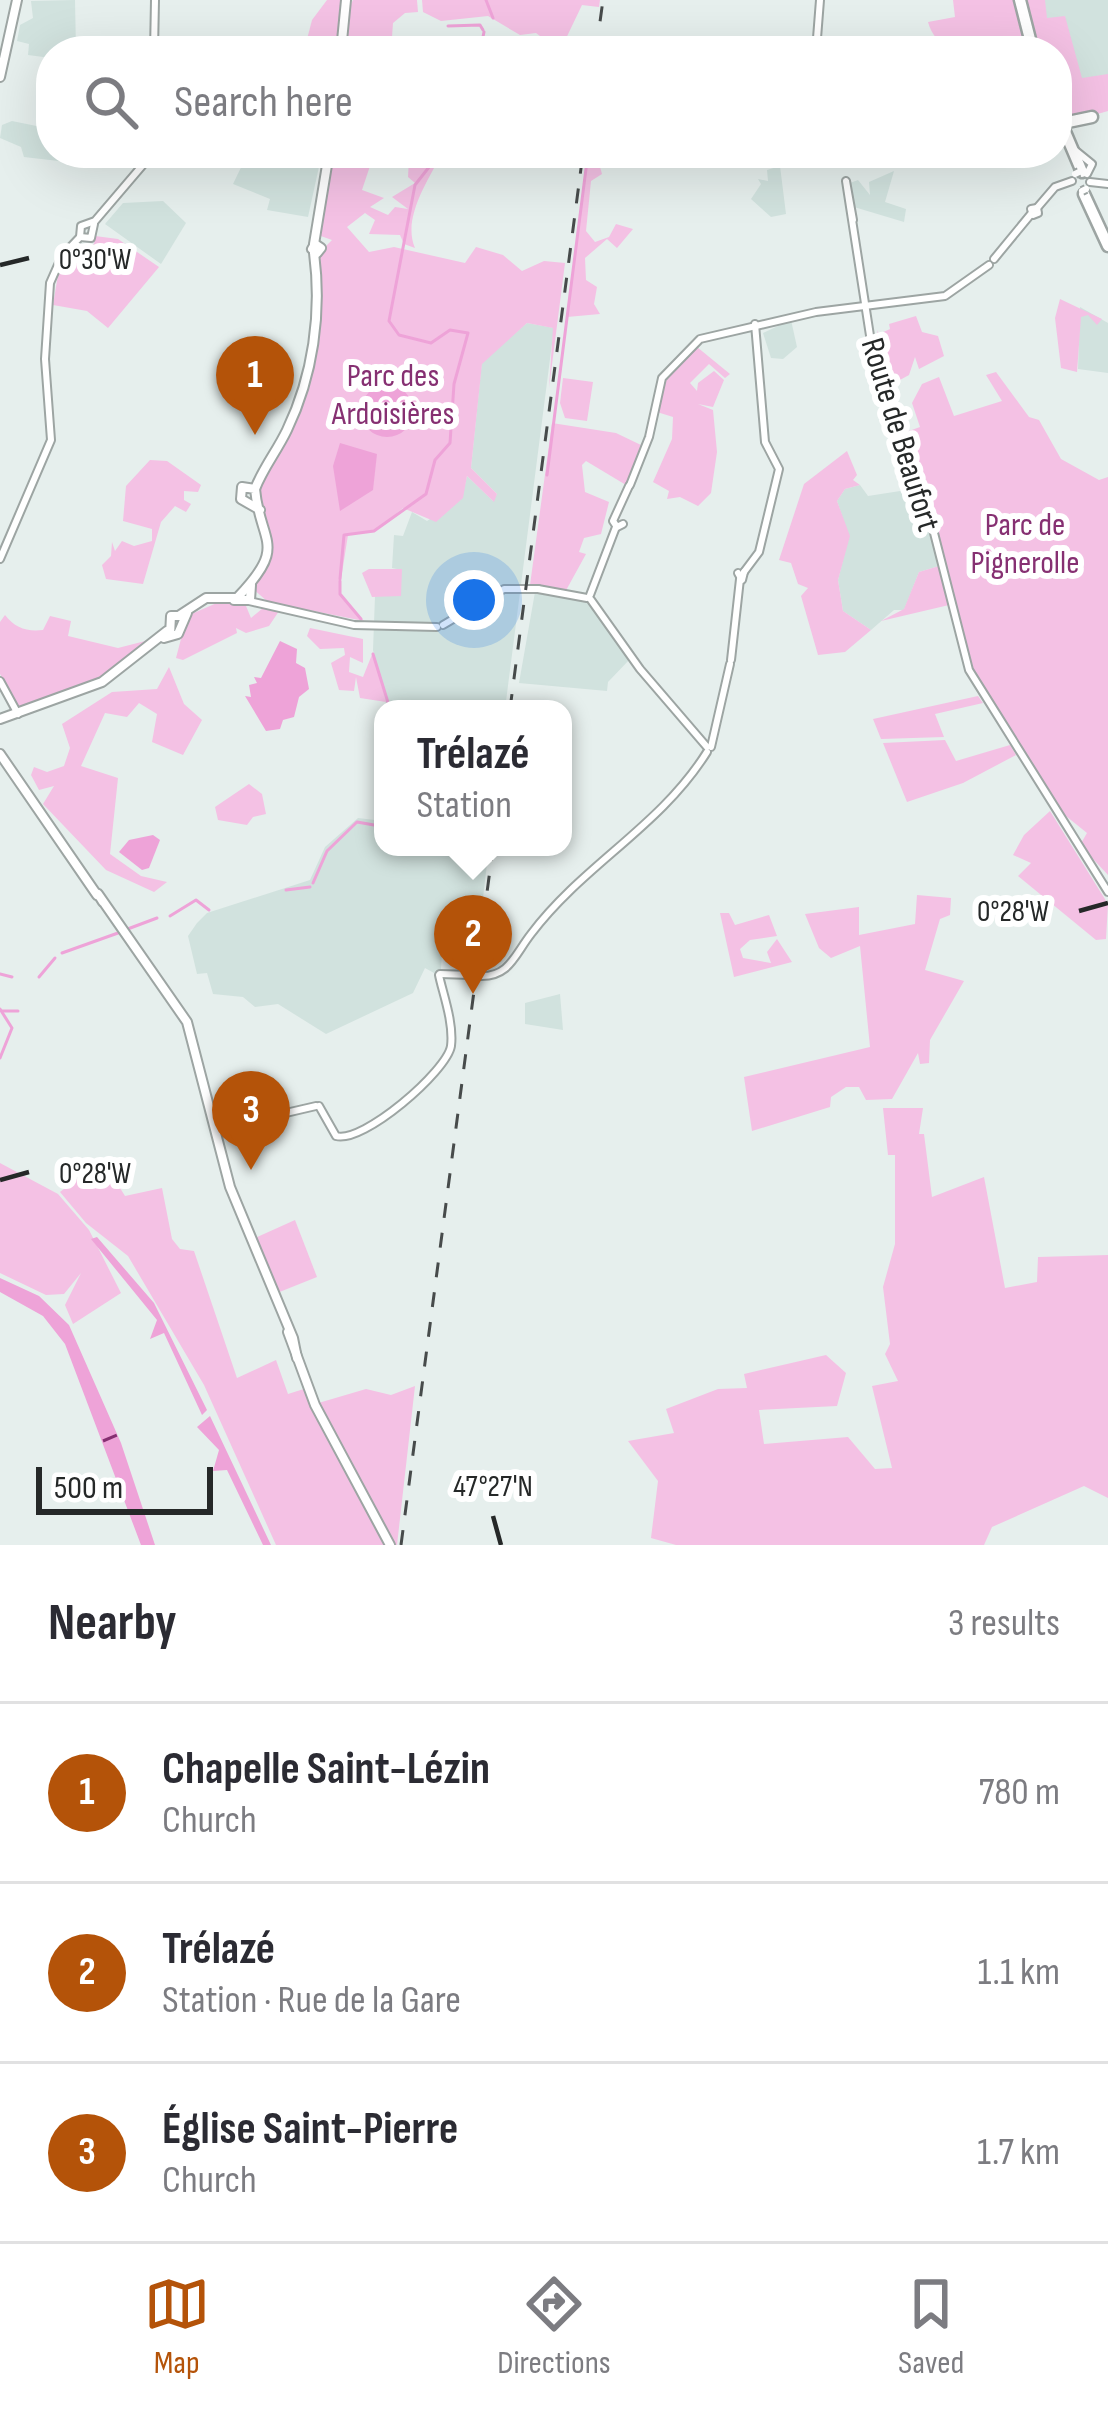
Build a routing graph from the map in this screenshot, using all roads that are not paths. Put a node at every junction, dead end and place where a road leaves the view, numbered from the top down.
1 (17, 0) edge
2 (346, 0) edge
3 (820, 0) edge
4 (1021, 0) edge
5 (157, 3) edge
6 (153, 36) edge
7 (342, 36) edge
8 (817, 36) edge
9 (1030, 36) edge
10 (0, 77) edge
11 (1108, 112) edge
12 (1092, 118) junction
13 (1072, 121) edge
14 (1072, 134) edge
15 (1072, 142) edge
16 (1072, 159) edge
17 (140, 168) edge
18 (326, 168) edge
19 (1080, 181) junction
20 (847, 184) dead end
21 (1108, 184) edge
22 (1108, 244) edge
23 (868, 306) junction
24 (755, 324) junction
25 (0, 560) edge
26 (247, 595) junction
27 (590, 598) junction
28 (0, 681) edge
29 (8, 718) edge
30 (708, 749) junction
31 (0, 754) edge
32 (1108, 892) edge
33 (217, 1129) junction
34 (390, 1545) edge

1 - 10 main road
2 - 7 main road
3 - 8 street
4 - 9 highway
5 - 6 street
11 - 12 street
12 - 13 highway
12 - 14 street
15 - 19 street
16 - 19 highway
17 - 25 street
18 - 26 main road
19 - 21 street
19 - 22 highway
19 - 23 street
20 - 23 street, Route de Beaufort
23 - 24 street
23 - 32 street, Route de Beaufort
24 - 27 street
24 - 30 street
26 - 27 street
26 - 29 main road
27 - 30 street
28 - 29 street
30 - 33 street
31 - 33 main road
33 - 34 main road

